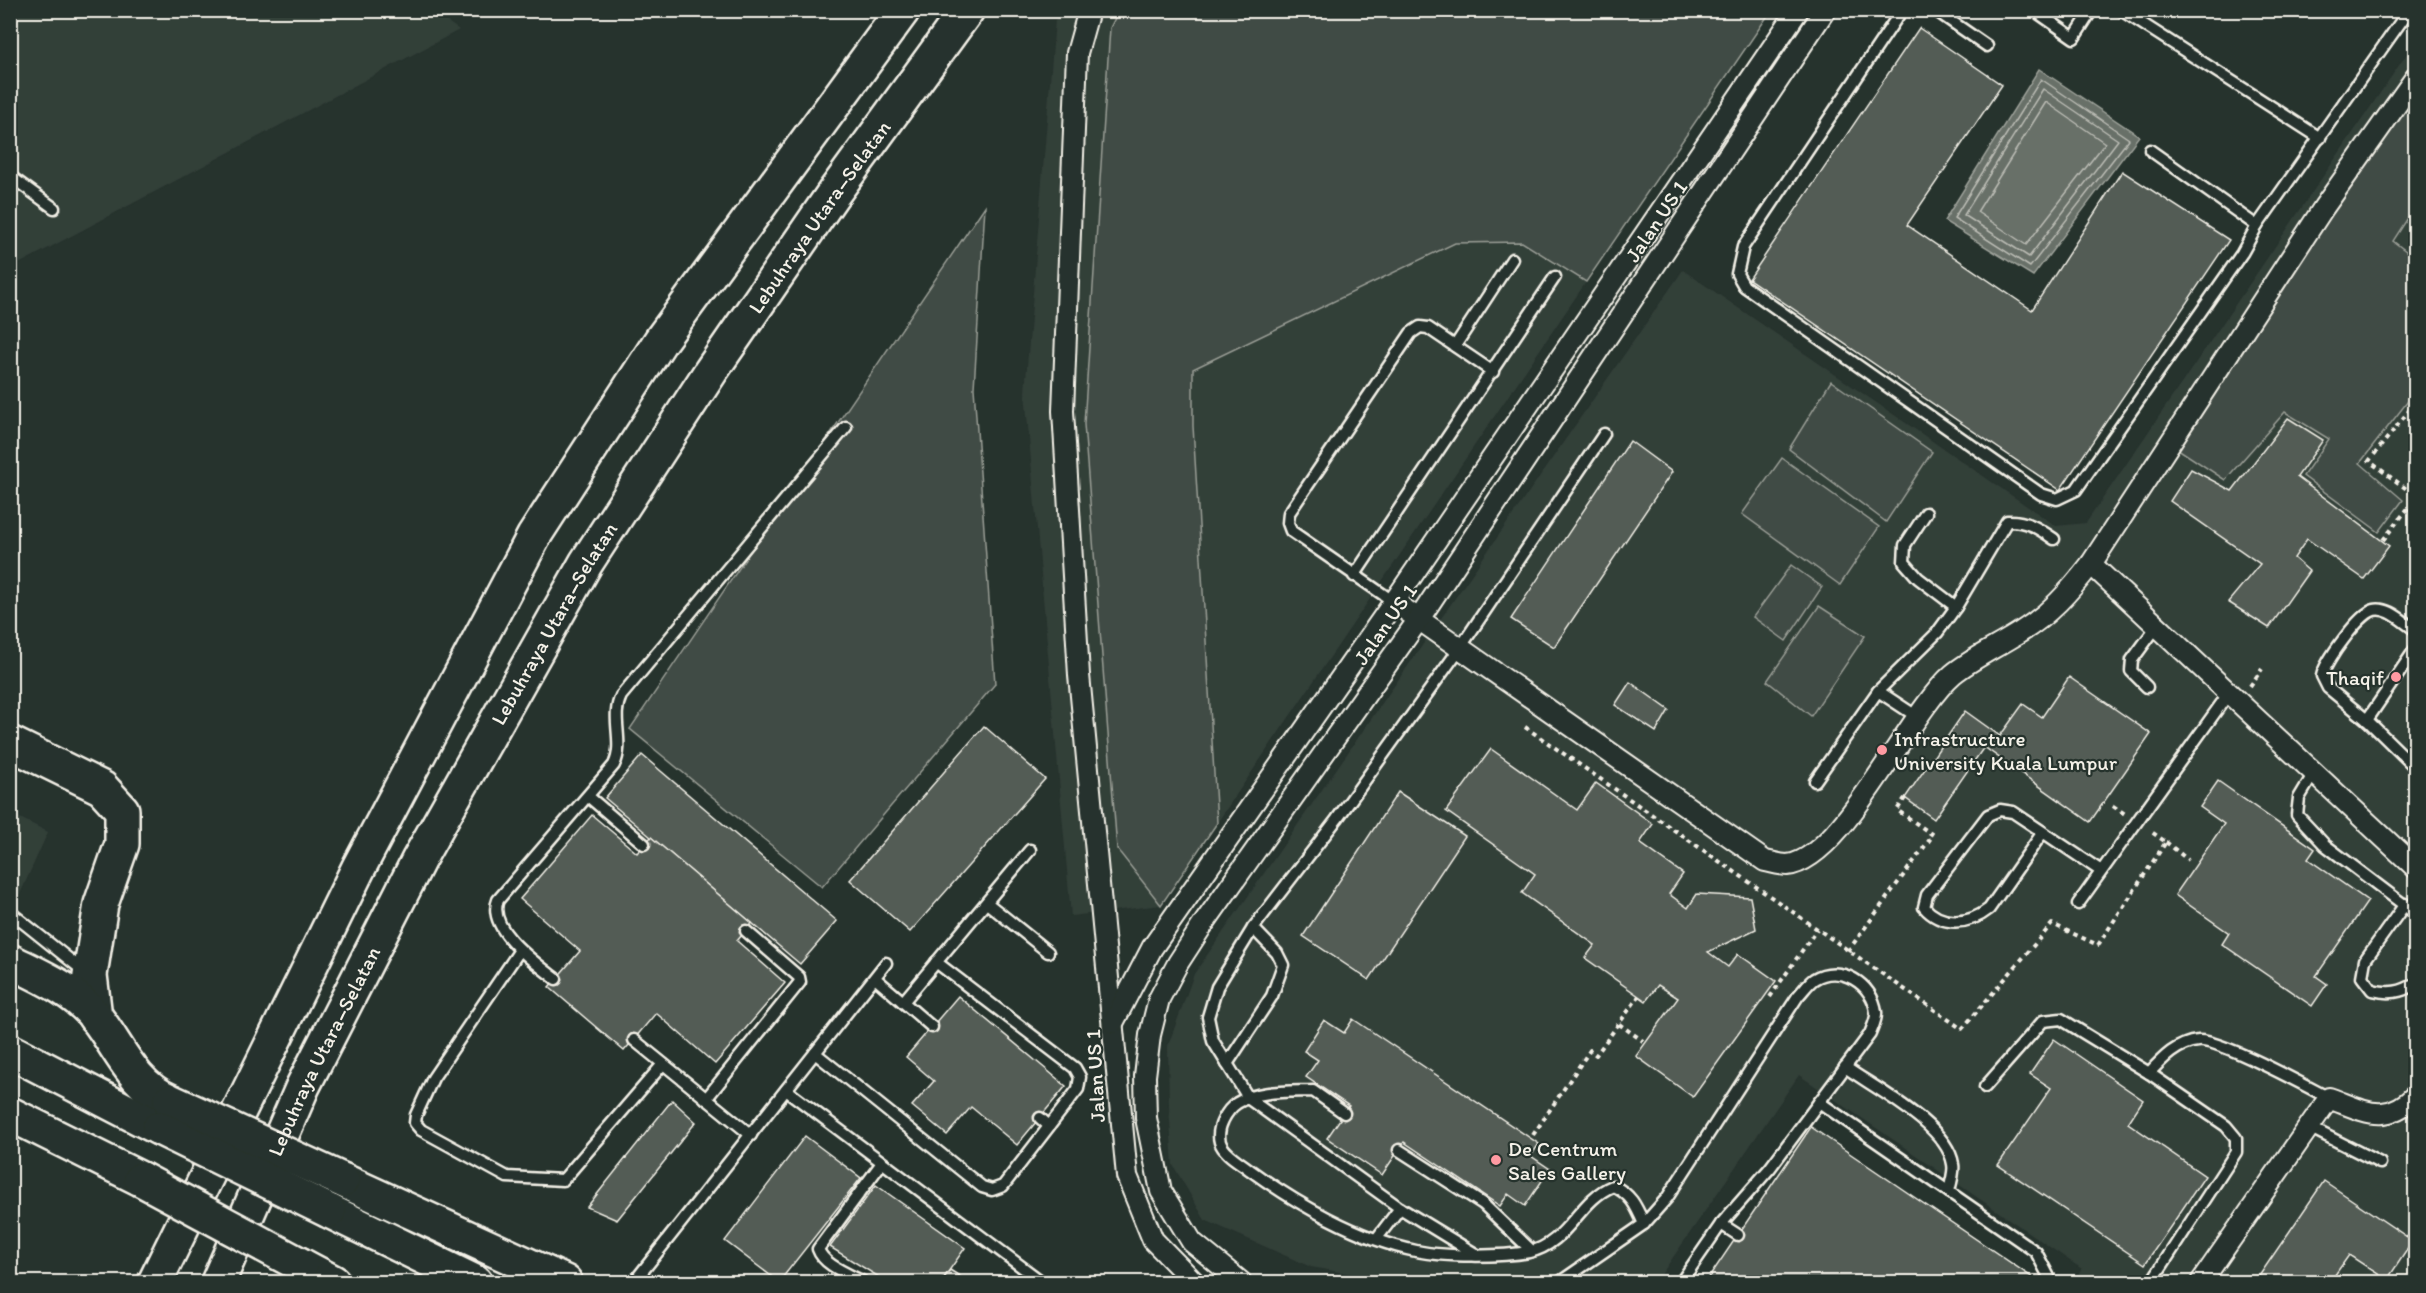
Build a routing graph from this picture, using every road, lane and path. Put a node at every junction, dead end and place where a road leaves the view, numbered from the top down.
1 (903, 10) edge
2 (967, 10) edge
3 (1089, 10) edge
4 (1798, 10) edge
5 (1825, 10) edge
6 (1935, 10) edge
7 (2034, 10) edge
8 (2092, 10) edge
9 (2121, 10) edge
10 (2409, 10) edge
11 (1897, 12) edge
12 (1987, 46) dead end
13 (2415, 77) edge
14 (2320, 138) junction
15 (2150, 150) dead end
16 (10, 176) edge
17 (54, 208) dead end
18 (2256, 226) junction
19 (1512, 259) dead end
20 (1555, 277) dead end
21 (1455, 346) junction
22 (1493, 372) junction
23 (2415, 402) edge
24 (846, 427) dead end
25 (1604, 434) dead end
26 (2415, 497) edge
27 (1926, 513) dead end
28 (2054, 539) dead end
29 (2383, 540) dead end
30 (2091, 564) junction
31 (1353, 576) junction
32 (1394, 602) junction
33 (1956, 607) junction
34 (1419, 619) junction
35 (2157, 626) junction
36 (2415, 630) edge
37 (1460, 648) junction
38 (2415, 648) edge
39 (2262, 669) dead end
40 (2147, 687) dead end
41 (1878, 691) junction
42 (2236, 693) junction
43 (1916, 716) junction
44 (2367, 720) junction
45 (10, 743) edge
46 (2415, 768) edge
47 (2314, 774) junction
48 (1815, 781) dead end
49 (589, 796) junction
50 (1905, 798) dead end
51 (2043, 832) junction
52 (2166, 842) dead end
53 (644, 844) dead end
54 (1030, 850) dead end
55 (2188, 860) dead end
56 (2415, 868) edge
57 (2101, 872) junction
58 (987, 903) junction
59 (2078, 904) dead end
60 (2405, 904) junction
61 (10, 912) edge
62 (2415, 914) edge
63 (1253, 928) junction
64 (1817, 929) dead end
65 (746, 931) dead end
66 (520, 950) junction
67 (1848, 951) dead end
68 (1048, 952) dead end
69 (10, 961) edge
70 (936, 962) junction
71 (886, 963) dead end
72 (90, 975) junction
73 (875, 978) junction
74 (556, 979) dead end
75 (2415, 983) edge
76 (1639, 996) dead end
77 (1770, 997) dead end
78 (903, 1002) junction
79 (95, 1017) junction
80 (1113, 1023) junction
81 (1619, 1024) junction
82 (932, 1027) dead end
83 (634, 1040) dead end
84 (1643, 1041) dead end
85 (10, 1051) edge
86 (815, 1053) junction
87 (663, 1064) junction
88 (1227, 1064) junction
89 (1845, 1067) junction
90 (2149, 1073) junction
91 (1985, 1088) dead end
92 (786, 1090) junction
93 (2415, 1095) edge
94 (2329, 1098) junction
95 (706, 1099) junction
96 (1249, 1099) junction
97 (1819, 1102) junction
98 (1344, 1113) dead end
99 (10, 1114) edge
100 (165, 1115) junction
101 (1040, 1118) dead end
102 (1049, 1126) junction
103 (2309, 1127) junction
104 (751, 1135) junction
105 (1533, 1135) dead end
106 (1399, 1150) dead end
107 (2380, 1163) dead end
108 (881, 1164) junction
109 (1949, 1192) junction
110 (1400, 1208) junction
111 (1644, 1224) junction
112 (1721, 1224) junction
113 (1738, 1235) dead end
114 (1377, 1238) junction
115 (1532, 1251) junction
116 (1477, 1255) junction
117 (1037, 1281) edge
118 (2152, 1281) edge
119 (155, 1282) edge
120 (218, 1282) edge
121 (333, 1282) edge
122 (476, 1282) edge
123 (565, 1282) edge
124 (634, 1282) edge
125 (863, 1282) edge
126 (1194, 1282) edge
127 (1240, 1282) edge
128 (1560, 1282) edge
129 (1681, 1282) edge
130 (2048, 1282) edge
131 (2201, 1282) edge

1 - 119 highway
2 - 120 highway, Lebuhraya Utara–Selatan
3 - 80 street
4 - 32 street, Jalan US 1
5 - 34 street, Jalan US 1
6 - 12 lane
7 - 8 lane
9 - 14 lane
10 - 14 lane
11 - 18 lane
13 - 30 street
14 - 18 lane
15 - 18 lane
16 - 17 lane
19 - 21 lane
20 - 22 lane
21 - 22 lane
21 - 31 lane
22 - 31 lane
23 - 26 path
24 - 49 lane
25 - 37 lane
26 - 29 path
27 - 33 lane
28 - 33 lane
30 - 35 street
30 - 43 street
31 - 32 lane
32 - 34 street
32 - 80 street, Jalan US 1
33 - 41 lane
34 - 37 street
34 - 127 street, Jalan US 1
35 - 40 lane
35 - 42 street
36 - 44 lane
37 - 43 street
37 - 63 lane
38 - 44 lane
39 - 42 path
41 - 43 lane
41 - 48 lane
42 - 47 street
42 - 57 lane
44 - 46 lane
45 - 72 highway
47 - 56 street
47 - 60 lane
49 - 53 lane
49 - 66 lane
50 - 67 path
51 - 51 lane
51 - 57 lane
52 - 55 path
54 - 58 lane
57 - 59 lane
58 - 68 lane
58 - 70 lane
60 - 62 lane
60 - 75 lane
61 - 72 lane
63 - 88 lane
63 - 88 lane
64 - 77 path
65 - 95 lane
66 - 74 lane
66 - 87 lane
69 - 79 highway
70 - 78 lane
70 - 102 lane
71 - 73 lane
72 - 79 highway
73 - 78 lane
73 - 86 lane
76 - 81 path
78 - 82 lane
79 - 100 highway
80 - 126 street, Jalan US 1
81 - 84 path
81 - 105 path
83 - 87 lane
85 - 100 highway
86 - 92 lane
86 - 102 lane
87 - 95 lane
88 - 96 lane
89 - 97 lane
89 - 109 lane
89 - 111 lane
90 - 91 lane
90 - 94 lane
90 - 118 lane
92 - 104 lane
92 - 108 lane
93 - 94 street
94 - 103 street
95 - 104 lane
96 - 98 lane
96 - 110 lane
96 - 114 lane
97 - 109 lane
97 - 112 lane
99 - 121 highway, bridge
100 - 122 highway, bridge
100 - 123 highway, bridge
101 - 102 lane
103 - 107 lane
103 - 131 street
104 - 124 lane
106 - 115 lane
108 - 117 lane
108 - 125 lane
109 - 130 lane
110 - 114 lane
110 - 116 lane
111 - 115 lane
111 - 128 lane
112 - 113 lane
112 - 129 lane
114 - 116 lane
115 - 116 lane

